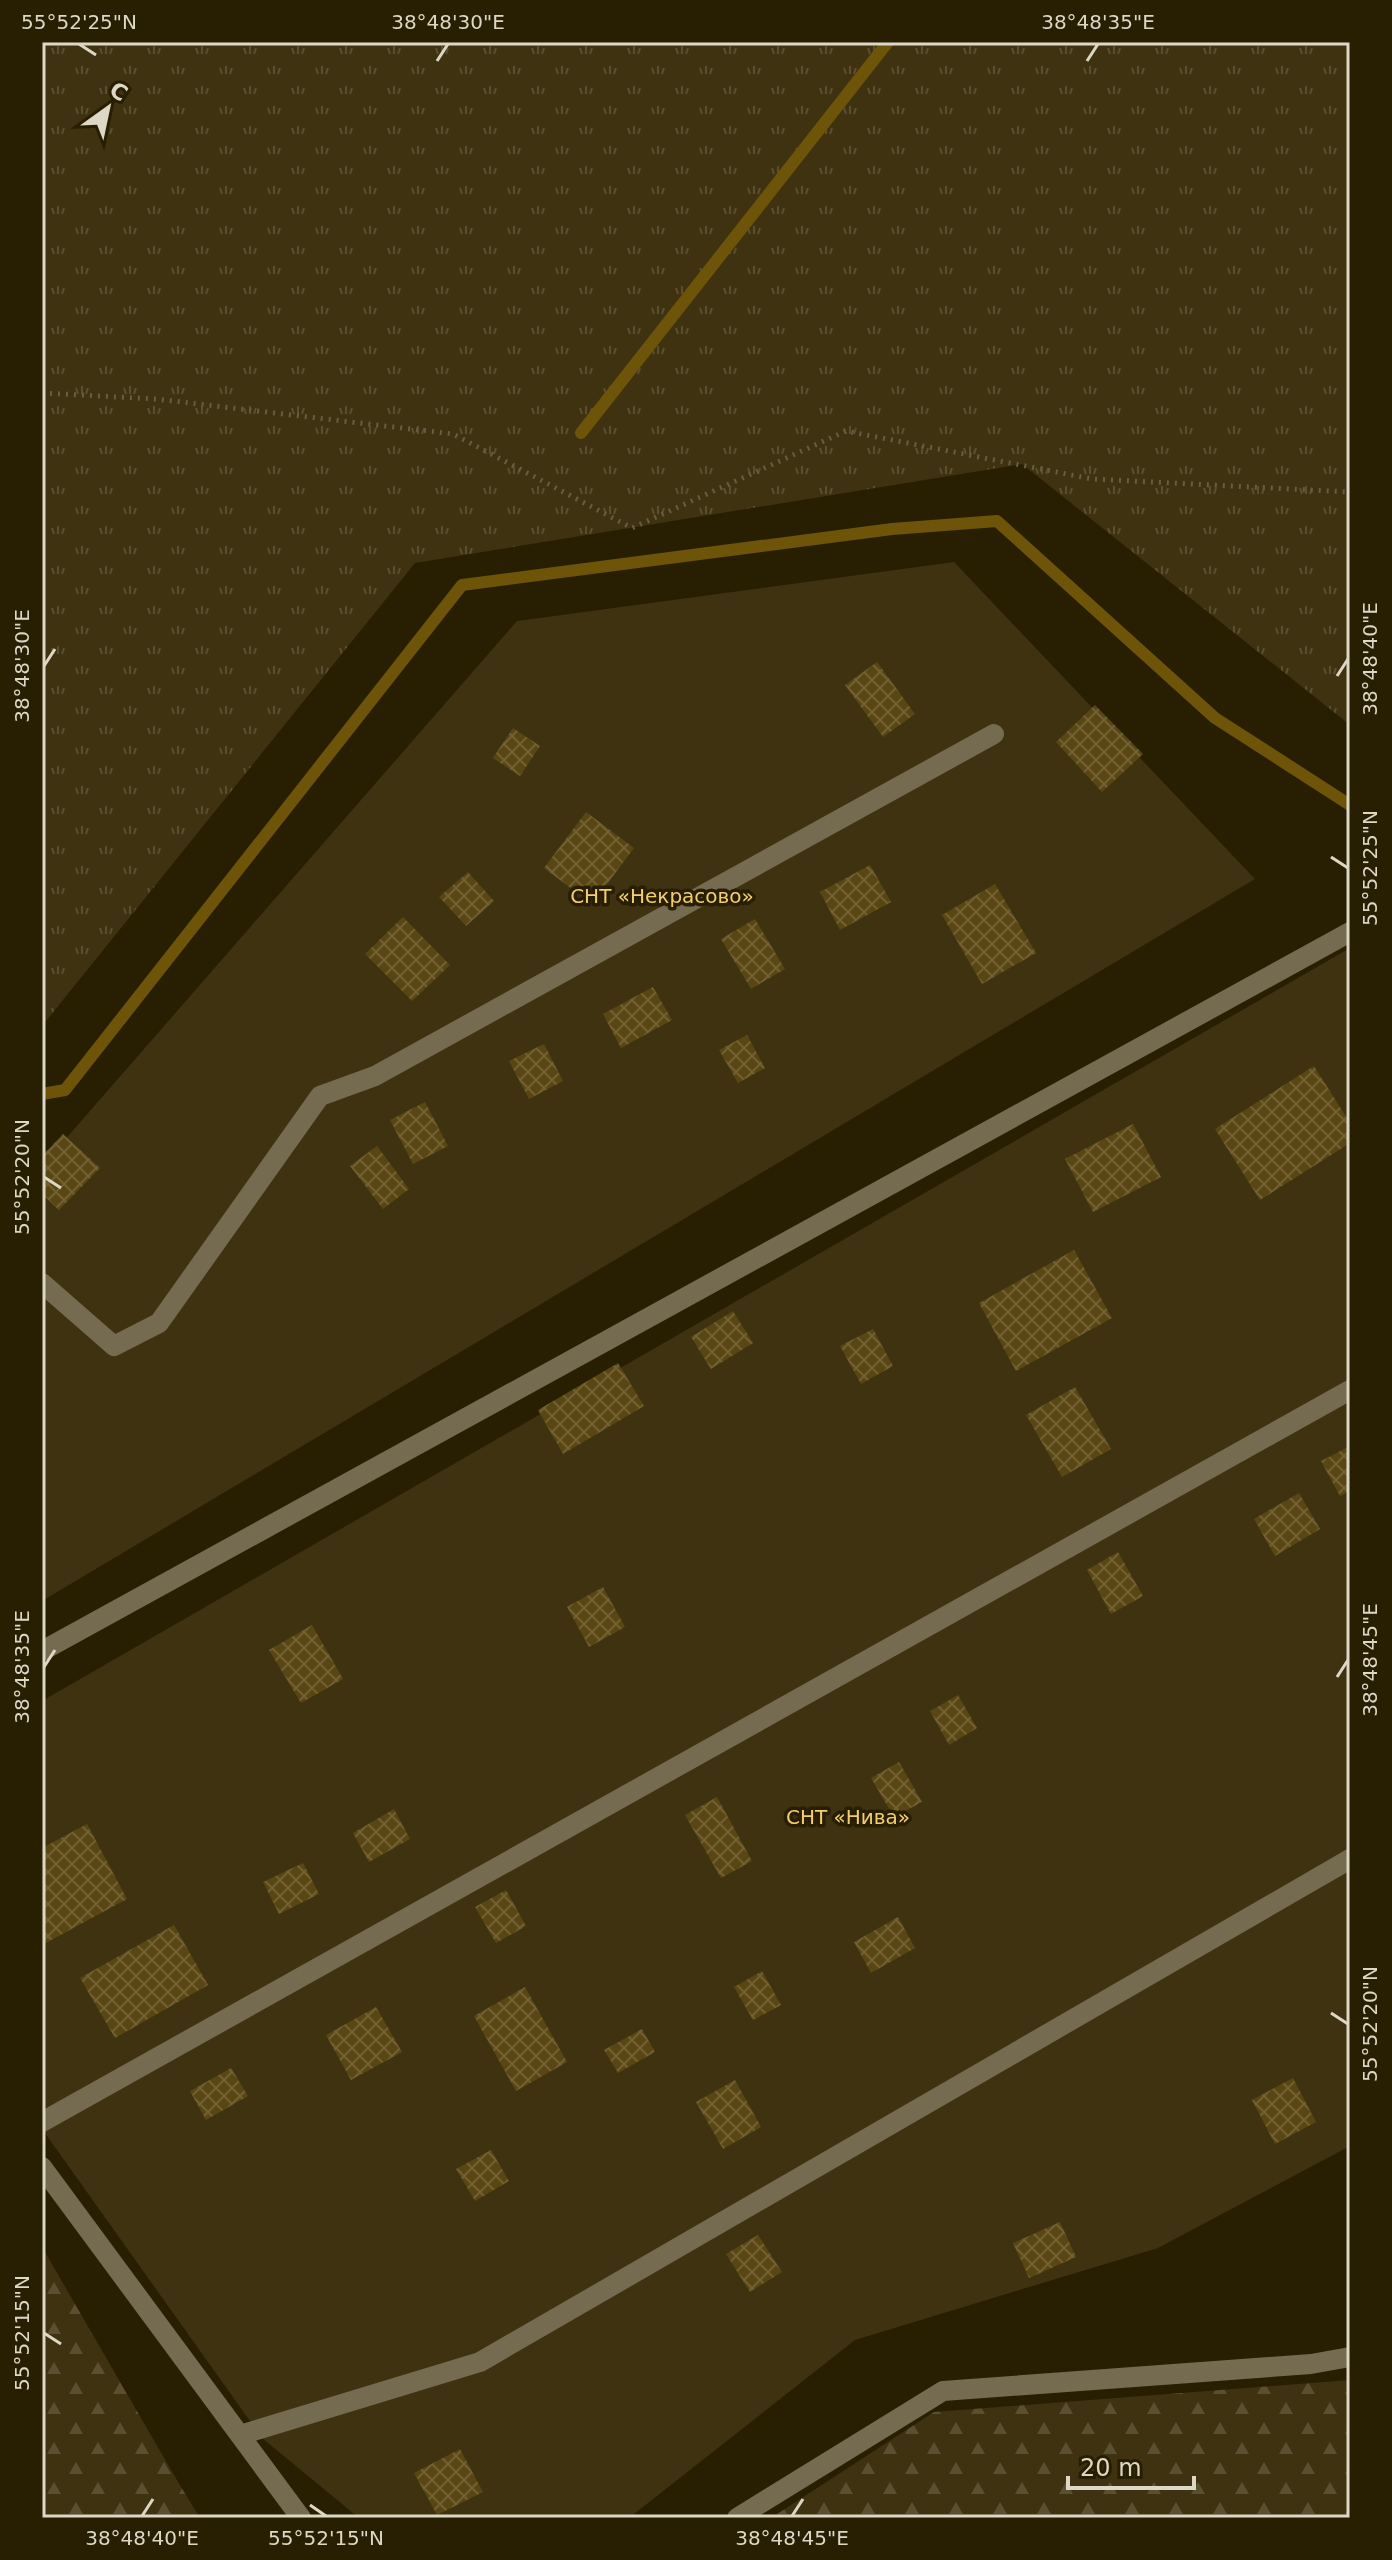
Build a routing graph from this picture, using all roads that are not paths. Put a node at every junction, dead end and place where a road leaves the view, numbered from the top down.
1 (994, 734) dead end
2 (1350, 932) edge
3 (42, 1283) edge
4 (1350, 1390) edge
5 (42, 1651) edge
6 (1350, 1859) edge
7 (42, 2122) edge
8 (42, 2167) edge
9 (1350, 2357) edge
10 (240, 2435) junction
11 (301, 2518) edge
12 (737, 2518) edge

1 - 3 street
2 - 5 street
4 - 7 street
6 - 10 street
8 - 10 street
9 - 12 street
10 - 11 street

